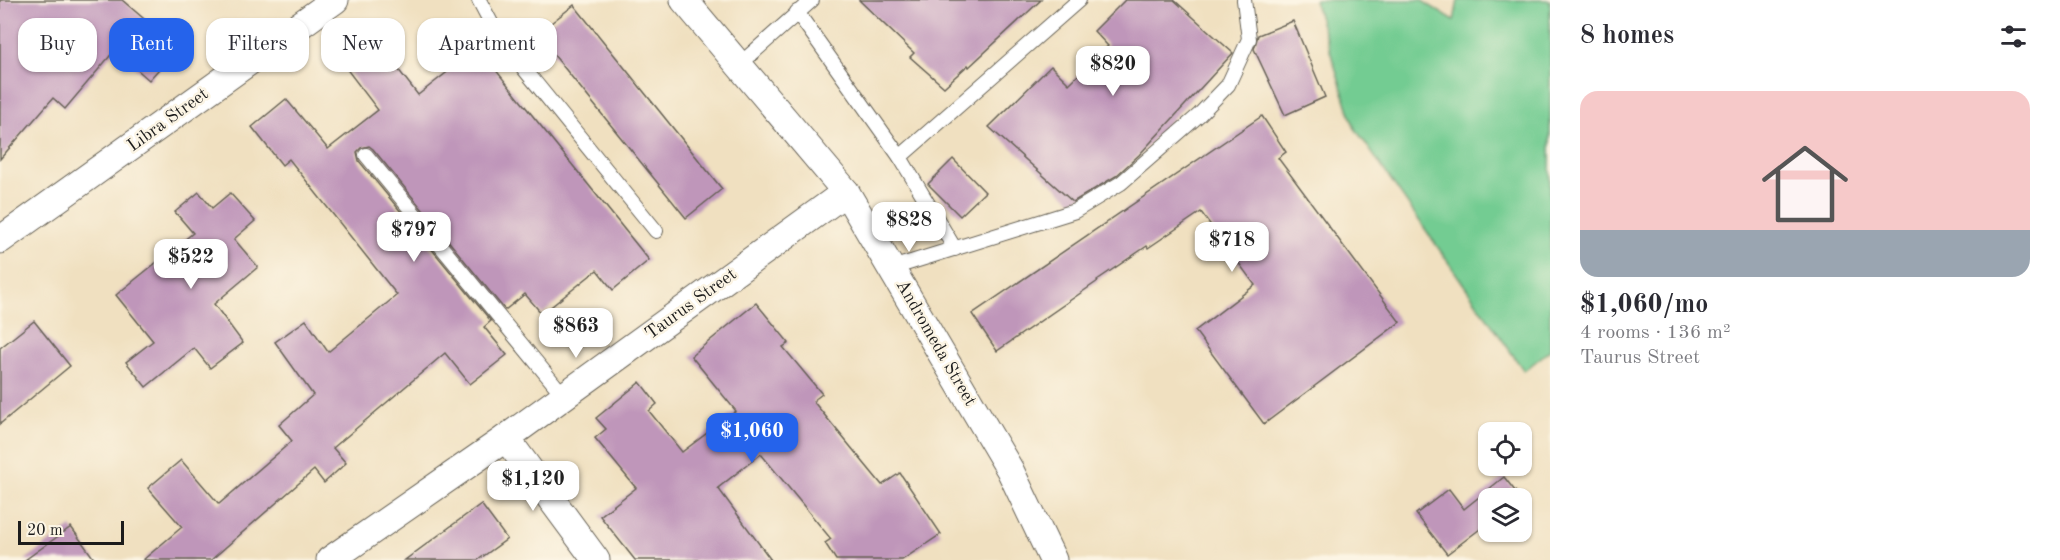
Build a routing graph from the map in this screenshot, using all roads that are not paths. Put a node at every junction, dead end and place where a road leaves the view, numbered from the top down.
1 (335, 0) edge
2 (478, 0) edge
3 (684, 0) edge
4 (812, 0) edge
5 (1079, 0) edge
6 (1244, 0) edge
7 (797, 12) junction
8 (739, 66) junction
9 (366, 155) dead end
10 (900, 157) junction
11 (846, 192) junction
12 (656, 231) dead end
13 (0, 240) edge
14 (955, 249) junction
15 (892, 268) junction
16 (564, 396) junction
17 (506, 438) junction
18 (330, 560) edge
19 (596, 560) edge
20 (1053, 560) edge

1 - 13 street, Libra Street
2 - 12 lane
3 - 8 street, Andromeda Street
4 - 7 lane
5 - 10 lane
6 - 14 lane
7 - 8 lane
7 - 10 lane
8 - 11 street, Andromeda Street
9 - 16 lane
10 - 14 lane
11 - 15 street, Andromeda Street
11 - 16 street, Taurus Street
14 - 15 lane
15 - 20 street, Andromeda Street
16 - 17 street, Taurus Street
17 - 18 street, Taurus Street
17 - 19 street

